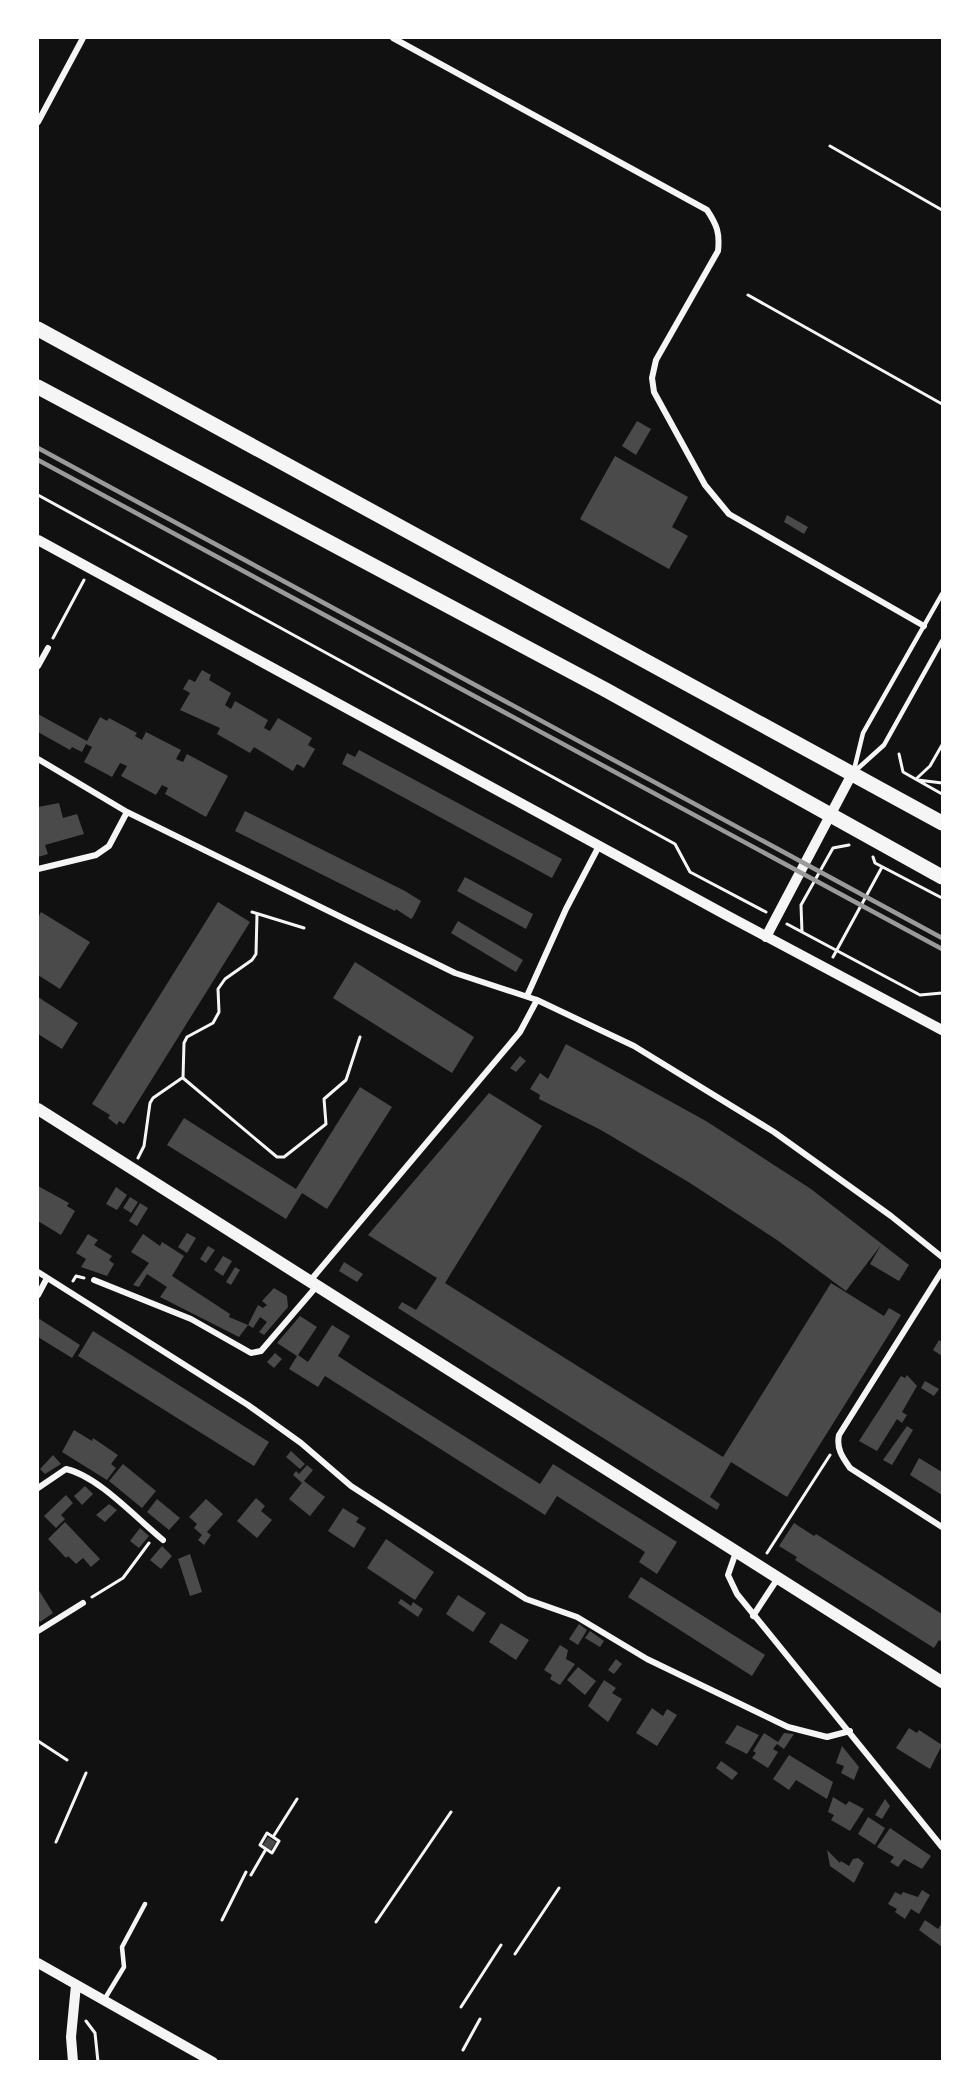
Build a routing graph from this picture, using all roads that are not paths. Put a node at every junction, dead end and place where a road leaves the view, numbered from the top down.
1 (83, 38) edge
2 (393, 38) edge
3 (38, 122) edge
4 (38, 329) edge
5 (38, 387) edge
6 (38, 540) edge
7 (942, 594) edge
8 (924, 626) junction
9 (942, 641) edge
10 (48, 648) road end
11 (38, 666) edge
12 (38, 759) edge
13 (852, 774) junction
14 (127, 812) junction
15 (831, 813) junction
16 (942, 823) edge
17 (599, 846) junction
18 (38, 869) edge
19 (942, 877) edge
20 (766, 937) junction
21 (527, 996) junction
22 (537, 1000) junction
23 (942, 1030) edge
24 (38, 1109) edge
25 (942, 1257) edge
26 (942, 1271) edge
27 (38, 1272) edge
28 (47, 1278) junction
29 (94, 1280) dead end
30 (313, 1284) junction
31 (38, 1295) edge
32 (38, 1488) edge
33 (942, 1527) edge
34 (163, 1540) dead end
35 (736, 1551) junction
36 (778, 1578) junction
37 (83, 1603) road end
38 (753, 1616) junction
39 (38, 1631) edge
40 (942, 1682) edge
41 (849, 1731) junction
42 (942, 1847) edge
43 (145, 1904) dead end
44 (38, 1963) edge
45 (76, 1985) junction
46 (104, 2000) junction
47 (73, 2061) edge
48 (213, 2061) edge

1 - 3 street
2 - 8 street
4 - 13 main road
5 - 15 main road
6 - 17 street
7 - 8 lane
8 - 13 lane
9 - 13 lane
10 - 11 street
12 - 14 street
13 - 15 street
13 - 16 main road
14 - 18 street
14 - 21 street
15 - 19 main road
15 - 20 street
17 - 20 street
17 - 21 street
20 - 23 street
21 - 22 street
22 - 25 street
22 - 30 street
24 - 30 main road
26 - 33 street
27 - 28 street
28 - 31 street
28 - 41 street
29 - 30 street
30 - 35 main road
32 - 34 street
35 - 36 main road
35 - 38 street
36 - 38 street
36 - 40 main road
37 - 39 street
38 - 41 street
41 - 42 street
43 - 46 lane
44 - 45 street
45 - 46 street
45 - 47 street
46 - 48 street

